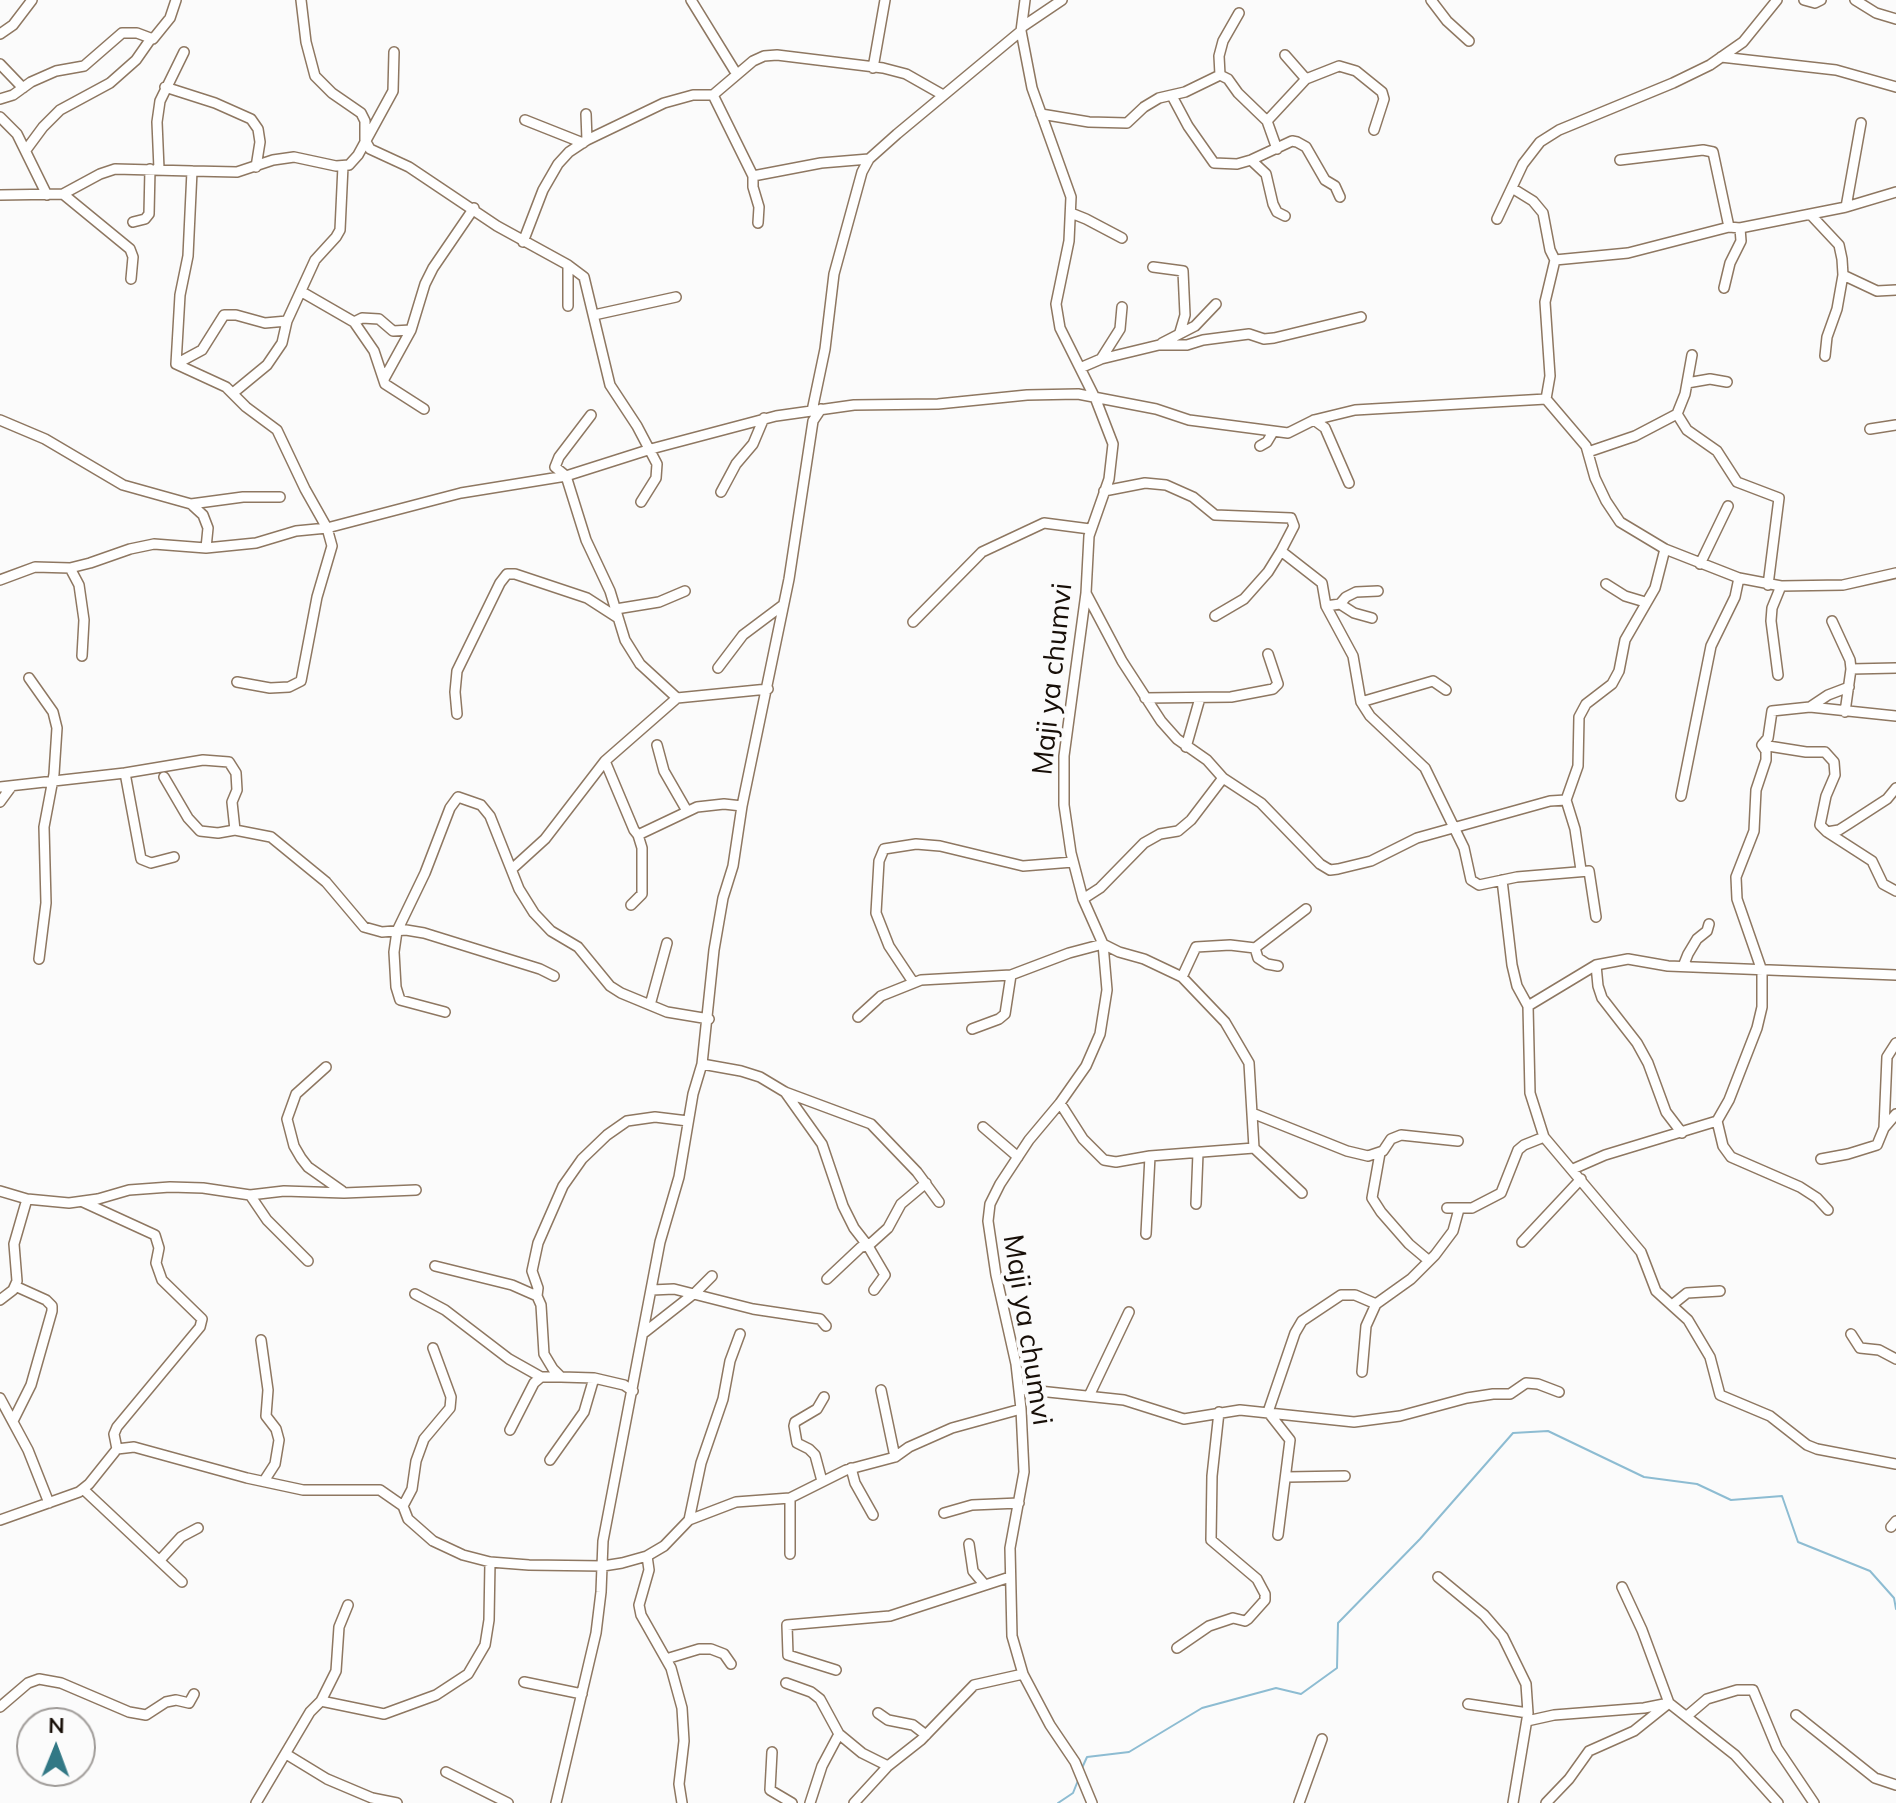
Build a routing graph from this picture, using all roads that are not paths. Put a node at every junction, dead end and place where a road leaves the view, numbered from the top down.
1 (32, 0) edge
2 (176, 0) edge
3 (301, 0) edge
4 (691, 0) edge
5 (885, 0) edge
6 (1025, 0) edge
7 (1062, 0) edge
8 (1431, 0) edge
9 (1777, 0) edge
10 (1804, 0) edge
11 (1821, 0) edge
12 (1855, 0) edge
13 (1239, 13) dead end
14 (1896, 19) edge
15 (1021, 29) junction
16 (0, 34) edge
17 (150, 40) junction
18 (1469, 41) dead end
19 (184, 52) dead end
20 (394, 52) dead end
21 (1285, 55) dead end
22 (1721, 57) junction
23 (0, 64) edge
24 (873, 68) junction
25 (736, 73) junction
26 (1220, 75) junction
27 (1306, 79) junction
28 (165, 87) junction
29 (1896, 87) edge
30 (23, 88) junction
31 (713, 95) junction
32 (943, 95) junction
33 (1172, 96) junction
34 (0, 99) edge
35 (586, 114) dead end
36 (1041, 114) junction
37 (0, 117) edge
38 (525, 120) dead end
39 (1267, 121) junction
40 (1861, 123) dead end
41 (1374, 130) dead end
42 (365, 140) junction
43 (585, 141) junction
44 (1277, 149) junction
45 (26, 150) junction
46 (869, 159) junction
47 (1251, 160) junction
48 (1620, 160) dead end
49 (343, 166) junction
50 (256, 167) junction
51 (154, 169) junction
52 (192, 171) junction
53 (753, 176) junction
54 (1512, 188) junction
55 (1896, 192) edge
56 (63, 194) junction
57 (0, 195) edge
58 (47, 195) junction
59 (1340, 197) dead end
60 (1846, 207) junction
61 (474, 208) junction
62 (1071, 213) junction
63 (1810, 214) junction
64 (1285, 216) dead end
65 (1497, 219) dead end
66 (133, 222) dead end
67 (758, 223) dead end
68 (1729, 227) junction
69 (1740, 228) junction
70 (1122, 238) dead end
71 (523, 242) junction
72 (1555, 260) junction
73 (568, 265) junction
74 (1153, 267) dead end
75 (1843, 275) junction
76 (131, 279) dead end
77 (1724, 288) dead end
78 (1896, 290) edge
79 (302, 292) junction
80 (676, 297) dead end
81 (1216, 304) dead end
82 (568, 306) dead end
83 (1122, 307) dead end
84 (594, 315) junction
85 (1361, 317) dead end
86 (287, 321) junction
87 (354, 322) junction
88 (411, 330) junction
89 (1180, 332) junction
90 (1159, 345) junction
91 (1692, 355) dead end
92 (1825, 356) dead end
93 (1101, 359) junction
94 (176, 364) junction
95 (1080, 368) junction
96 (384, 379) junction
97 (1727, 382) dead end
98 (1687, 383) junction
99 (233, 393) junction
100 (1546, 399) junction
101 (1096, 400) junction
102 (424, 409) dead end
103 (817, 410) junction
104 (1677, 414) junction
105 (591, 415) dead end
106 (764, 418) junction
107 (0, 420) edge
108 (1314, 420) junction
109 (1896, 425) edge
110 (1870, 429) dead end
111 (1273, 432) junction
112 (1260, 446) dead end
113 (651, 449) junction
114 (1588, 452) junction
115 (566, 476) junction
116 (1349, 483) dead end
117 (1104, 491) junction
118 (721, 492) dead end
119 (280, 497) dead end
120 (641, 502) dead end
121 (191, 504) junction
122 (1728, 506) dead end
123 (327, 528) junction
124 (1090, 529) junction
125 (206, 548) junction
126 (1665, 549) junction
127 (1281, 551) junction
128 (1700, 564) junction
129 (70, 568) junction
130 (1896, 573) edge
131 (1739, 578) junction
132 (0, 580) edge
133 (1606, 584) dead end
134 (1768, 585) junction
135 (1781, 586) junction
136 (610, 591) junction
137 (685, 591) dead end
138 (1378, 591) dead end
139 (1086, 593) junction
140 (587, 598) junction
141 (1645, 602) junction
142 (1340, 604) junction
143 (783, 605) junction
144 (1326, 606) junction
145 (617, 613) junction
146 (1215, 616) dead end
147 (1372, 618) dead end
148 (1832, 621) dead end
149 (913, 622) dead end
150 (1268, 654) dead end
151 (82, 656) dead end
152 (718, 668) dead end
153 (1896, 668) edge
154 (1851, 669) junction
155 (1778, 675) dead end
156 (29, 678) dead end
157 (237, 682) dead end
158 (1849, 687) junction
159 (768, 689) junction
160 (1446, 690) dead end
161 (677, 698) junction
162 (1145, 698) junction
163 (1200, 698) junction
164 (1361, 702) junction
165 (1810, 707) junction
166 (1845, 712) junction
167 (457, 714) dead end
168 (1896, 716) edge
169 (657, 745) dead end
170 (1762, 745) junction
171 (1186, 747) junction
172 (605, 761) junction
173 (125, 773) junction
174 (164, 777) dead end
175 (1223, 778) junction
176 (53, 782) junction
177 (0, 787) edge
178 (11, 787) junction
179 (1896, 788) edge
180 (1681, 796) dead end
181 (1566, 800) junction
182 (0, 802) edge
183 (742, 806) junction
184 (687, 811) junction
185 (1453, 827) junction
186 (235, 830) junction
187 (1827, 832) junction
188 (638, 835) junction
189 (174, 857) dead end
190 (1073, 862) junction
191 (512, 869) junction
192 (1581, 870) junction
193 (1502, 880) junction
194 (1896, 891) edge
195 (1083, 899) junction
196 (631, 905) dead end
197 (1306, 909) dead end
198 (1596, 917) dead end
199 (1709, 924) dead end
200 (397, 931) junction
201 (667, 943) dead end
202 (1103, 944) junction
203 (1255, 948) junction
204 (39, 959) dead end
205 (1596, 965) junction
206 (1278, 966) dead end
207 (1688, 966) junction
208 (1762, 971) junction
209 (1011, 975) junction
210 (1896, 975) edge
211 (554, 976) dead end
212 (1182, 977) junction
213 (913, 982) junction
214 (650, 1005) junction
215 (1528, 1006) junction
216 (445, 1012) dead end
217 (858, 1017) dead end
218 (709, 1019) junction
219 (972, 1029) dead end
220 (1896, 1043) edge
221 (702, 1064) junction
222 (326, 1067) dead end
223 (785, 1092) junction
224 (1060, 1103) junction
225 (1252, 1113) junction
226 (1896, 1114) edge
227 (688, 1121) junction
228 (1717, 1121) junction
229 (983, 1127) dead end
230 (1884, 1128) junction
231 (1682, 1133) junction
232 (1544, 1137) junction
233 (1458, 1141) dead end
234 (1254, 1148) junction
235 (1198, 1153) junction
236 (1380, 1153) junction
237 (1150, 1156) junction
238 (1018, 1157) junction
239 (1821, 1159) dead end
240 (1573, 1169) junction
241 (1581, 1179) junction
242 (926, 1183) junction
243 (416, 1190) dead end
244 (0, 1191) edge
245 (344, 1193) junction
246 (1302, 1193) dead end
247 (250, 1195) junction
248 (27, 1199) junction
249 (82, 1202) junction
250 (939, 1202) dead end
251 (1196, 1204) dead end
252 (1447, 1208) dead end
253 (1459, 1209) junction
254 (1828, 1210) dead end
255 (1146, 1234) dead end
256 (1522, 1242) dead end
257 (868, 1246) junction
258 (1428, 1260) junction
259 (308, 1261) dead end
260 (435, 1266) dead end
261 (712, 1276) dead end
262 (827, 1279) dead end
263 (15, 1286) junction
264 (652, 1290) junction
265 (874, 1290) dead end
266 (1720, 1291) dead end
267 (415, 1294) dead end
268 (694, 1295) junction
269 (537, 1296) junction
270 (0, 1300) edge
271 (1376, 1304) junction
272 (1672, 1305) junction
273 (1129, 1312) dead end
274 (826, 1326) dead end
275 (645, 1332) junction
276 (740, 1334) dead end
277 (1851, 1334) dead end
278 (261, 1340) dead end
279 (433, 1348) dead end
280 (1896, 1359) edge
281 (1362, 1372) dead end
282 (541, 1377) junction
283 (561, 1377) junction
284 (594, 1378) junction
285 (631, 1386) junction
286 (1020, 1389) junction
287 (881, 1390) dead end
288 (1559, 1392) dead end
289 (1089, 1396) junction
290 (824, 1397) dead end
291 (0, 1398) edge
292 (1021, 1409) junction
293 (1219, 1412) junction
294 (1268, 1412) junction
295 (13, 1421) junction
296 (510, 1430) dead end
297 (117, 1449) junction
298 (895, 1457) junction
299 (550, 1460) dead end
300 (1896, 1464) edge
301 (851, 1468) junction
302 (1345, 1476) dead end
303 (1287, 1477) junction
304 (264, 1481) junction
305 (822, 1481) junction
306 (83, 1489) junction
307 (790, 1498) junction
308 (49, 1503) junction
309 (1019, 1503) junction
310 (403, 1506) junction
311 (944, 1513) dead end
312 (873, 1515) dead end
313 (0, 1520) edge
314 (689, 1520) junction
315 (198, 1528) dead end
316 (1278, 1535) dead end
317 (969, 1544) dead end
318 (790, 1554) dead end
319 (647, 1556) junction
320 (160, 1560) junction
321 (490, 1562) junction
322 (603, 1566) junction
323 (1010, 1577) junction
324 (1438, 1577) dead end
325 (182, 1582) dead end
326 (984, 1584) junction
327 (1622, 1587) dead end
328 (348, 1605) dead end
329 (1177, 1648) dead end
330 (666, 1659) junction
331 (731, 1664) dead end
332 (836, 1670) dead end
333 (1023, 1674) junction
334 (524, 1682) dead end
335 (786, 1683) dead end
336 (194, 1694) dead end
337 (582, 1694) junction
338 (321, 1701) junction
339 (1669, 1703) junction
340 (1468, 1704) dead end
341 (0, 1707) edge
342 (878, 1713) dead end
343 (1796, 1715) dead end
344 (1687, 1716) junction
345 (1528, 1717) junction
346 (839, 1734) junction
347 (926, 1735) junction
348 (1322, 1739) dead end
349 (772, 1752) dead end
350 (286, 1754) junction
351 (888, 1766) junction
352 (446, 1772) dead end
353 (1896, 1785) edge
354 (390, 1802) edge
355 (256, 1803) edge
356 (508, 1803) edge
357 (556, 1803) edge
358 (682, 1803) edge
359 (792, 1803) edge
360 (810, 1803) edge
361 (854, 1803) edge
362 (1092, 1803) edge
363 (1299, 1803) edge
364 (1513, 1803) edge
365 (1546, 1803) edge
366 (1778, 1803) edge
367 (1814, 1803) edge

1 - 16 street
2 - 17 street
3 - 42 street
4 - 25 street
5 - 24 street
6 - 15 street, Maji ya chumvi
7 - 15 street
8 - 18 street
9 - 22 street
10 - 11 street
12 - 14 street
13 - 26 street
15 - 32 street
15 - 36 street, Maji ya chumvi
17 - 30 street
17 - 45 street
19 - 28 street
20 - 42 street
21 - 27 street
22 - 29 street
22 - 54 street
23 - 30 street
24 - 25 street
24 - 32 street
25 - 31 street
26 - 33 street
26 - 39 street
27 - 39 street
27 - 41 street
28 - 50 street
28 - 51 street
30 - 34 street
31 - 43 street
31 - 53 street
32 - 46 street
33 - 36 street
33 - 47 street
35 - 43 street
36 - 62 street, Maji ya chumvi
37 - 45 street
38 - 43 street
39 - 44 street
40 - 60 street
42 - 49 street
42 - 61 street
43 - 71 street
44 - 47 street
44 - 59 street
45 - 58 street
46 - 53 street
46 - 103 street
47 - 64 street
48 - 68 street
49 - 50 street
49 - 79 street
50 - 52 street
51 - 52 street
51 - 56 street
51 - 66 street
52 - 94 street
53 - 67 street
54 - 65 street
54 - 72 street
55 - 60 street
56 - 58 street
56 - 76 street
57 - 58 street
60 - 63 street
61 - 71 street
61 - 88 street
62 - 70 street
62 - 95 street, Maji ya chumvi
63 - 69 street
63 - 75 street
68 - 69 street
68 - 72 street
69 - 77 street
71 - 73 street
72 - 100 street
73 - 82 street
73 - 84 street
74 - 89 street
75 - 78 street
75 - 92 street
79 - 86 street
79 - 87 street
80 - 84 street
81 - 89 street
83 - 93 street
84 - 113 street
85 - 90 street
86 - 94 street
86 - 99 street
87 - 88 street
87 - 96 street
88 - 96 street
89 - 90 street
90 - 93 street
91 - 98 street
93 - 95 street
94 - 99 street
95 - 101 street, Maji ya chumvi
96 - 102 street
97 - 98 street
98 - 104 street
99 - 123 street
100 - 108 street
100 - 114 street
101 - 103 street
101 - 111 street
101 - 117 street, Maji ya chumvi
103 - 106 street
103 - 143 street
104 - 114 street
104 - 134 street
105 - 115 street
106 - 113 street
106 - 118 street
107 - 121 street
108 - 111 street
108 - 116 street
109 - 110 street
111 - 112 street
113 - 115 street
113 - 120 street
114 - 126 street
115 - 123 street
115 - 136 street
117 - 124 street, Maji ya chumvi
117 - 127 street
119 - 121 street
121 - 125 street
122 - 128 street
123 - 125 street
123 - 157 street
124 - 139 street, Maji ya chumvi
124 - 149 street
125 - 129 street
126 - 128 street
126 - 141 street
127 - 144 street
127 - 146 street
128 - 131 street
129 - 132 street
129 - 151 street
130 - 135 street
131 - 134 street
131 - 180 street
133 - 141 street
134 - 135 street
135 - 155 street
136 - 140 street
136 - 145 street
137 - 145 street
138 - 142 street
139 - 162 street
139 - 190 street, Maji ya chumvi
140 - 145 street
140 - 167 street
141 - 181 street
142 - 144 street
142 - 147 street
143 - 152 street
143 - 159 street
144 - 164 street
145 - 161 street
148 - 154 street
150 - 163 street
153 - 154 street
154 - 158 street
156 - 176 street
158 - 165 street
158 - 166 street
159 - 161 street
159 - 183 street
160 - 164 street
161 - 172 street
162 - 163 street
162 - 171 street
163 - 171 street
164 - 185 street
165 - 166 street
165 - 170 street
166 - 168 street
169 - 184 street
170 - 187 street
170 - 208 street
171 - 175 street
172 - 188 street
172 - 191 street
173 - 176 street
173 - 186 street
173 - 189 street
174 - 186 street
175 - 185 street
175 - 195 street
176 - 178 street
176 - 204 street
177 - 178 street
178 - 182 street
179 - 187 street
181 - 185 street
181 - 192 street
183 - 184 street
183 - 218 street
184 - 188 street
185 - 193 street
186 - 200 street
187 - 194 street
188 - 196 street
190 - 195 street, Maji ya chumvi
190 - 213 street
191 - 200 street
191 - 214 street
192 - 193 street
192 - 198 street
193 - 215 street
195 - 202 street, Maji ya chumvi
197 - 203 street
199 - 207 street
200 - 211 street
200 - 216 street
201 - 214 street
202 - 209 street
202 - 212 street
202 - 224 street, Maji ya chumvi
203 - 206 street
203 - 212 street
205 - 207 street
205 - 215 street
205 - 231 street
207 - 208 street
208 - 210 street
208 - 228 street
209 - 213 street
209 - 219 street
212 - 225 street
213 - 217 street
214 - 218 street
215 - 232 street
218 - 221 street
220 - 230 street
221 - 223 street
221 - 227 street
222 - 245 street
223 - 242 street
223 - 257 street
224 - 237 street
224 - 238 street, Maji ya chumvi
225 - 234 street
225 - 236 street
226 - 230 street
227 - 264 street
227 - 269 street
228 - 231 street
228 - 254 street
229 - 238 street
230 - 239 street
231 - 240 street
232 - 240 street
232 - 253 street
233 - 236 street
234 - 235 street
234 - 246 street
235 - 237 street
235 - 251 street
236 - 258 street
237 - 255 street
238 - 286 street, Maji ya chumvi
240 - 241 street
241 - 256 street
241 - 272 street
242 - 250 street
242 - 257 street
243 - 245 street
244 - 248 street
245 - 247 street
247 - 249 street
247 - 259 street
248 - 249 street
248 - 263 street
249 - 297 street
252 - 253 street
253 - 258 street
257 - 262 street
257 - 265 street
258 - 271 street
260 - 269 street
261 - 268 street
263 - 270 street
263 - 295 street
264 - 268 street
264 - 275 street
266 - 272 street
267 - 282 street
268 - 274 street
268 - 275 street
269 - 283 street
271 - 281 street
271 - 294 street
272 - 300 street
273 - 289 street
275 - 285 street
276 - 314 street
277 - 280 street
278 - 304 street
279 - 310 street
282 - 283 street
282 - 296 street
283 - 284 street
284 - 285 street
284 - 299 street
285 - 322 street
286 - 289 street
286 - 292 street, Maji ya chumvi
287 - 298 street
288 - 294 street
289 - 293 street
290 - 305 street
291 - 295 street
292 - 298 street
292 - 309 street, Maji ya chumvi
293 - 294 street
293 - 329 street
294 - 303 street
295 - 308 street
297 - 304 street
297 - 306 street
298 - 301 street
301 - 305 street
301 - 312 street
302 - 303 street
303 - 316 street
304 - 310 street
305 - 307 street
306 - 308 street
306 - 320 street
307 - 314 street
307 - 318 street
308 - 313 street
309 - 311 street
309 - 323 street, Maji ya chumvi
310 - 321 street
314 - 319 street
315 - 320 street
317 - 326 street
319 - 322 street
319 - 330 street
320 - 325 street
321 - 322 street
321 - 338 street
322 - 337 street
323 - 326 street
323 - 333 street, Maji ya chumvi
324 - 345 street
326 - 332 street
327 - 339 street
328 - 338 street
330 - 331 street
330 - 358 street
333 - 347 street
333 - 362 street, Maji ya chumvi
334 - 337 street
335 - 346 street
336 - 341 street
337 - 357 street
338 - 350 street
339 - 344 street
339 - 345 street
339 - 365 street
340 - 345 street
342 - 347 street
343 - 353 street
344 - 366 street
344 - 367 street
345 - 364 street
346 - 351 street
346 - 360 street
347 - 351 street
348 - 363 street
349 - 359 street
350 - 354 street
350 - 355 street
351 - 361 street
352 - 356 street

